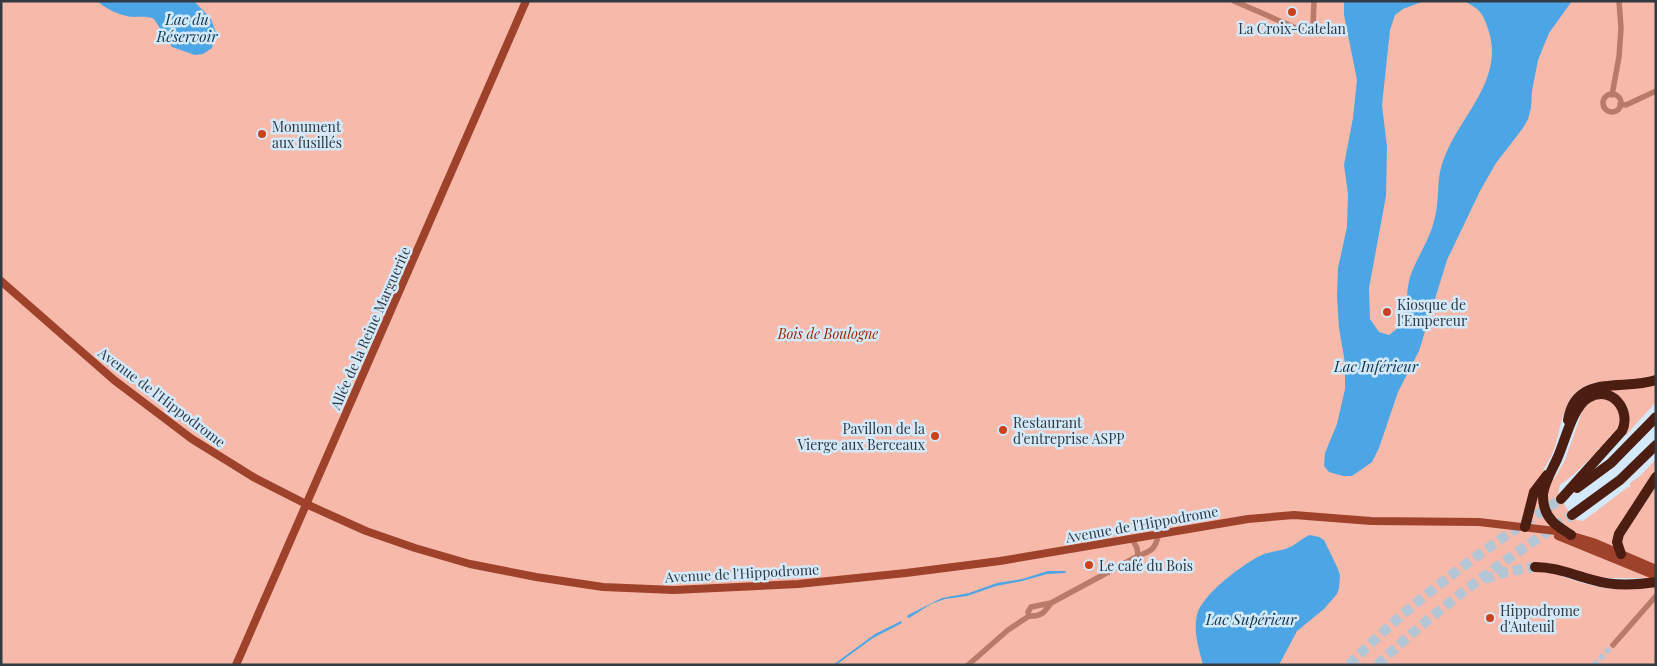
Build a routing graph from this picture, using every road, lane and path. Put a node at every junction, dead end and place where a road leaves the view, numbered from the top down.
1 (526, 1) edge
2 (1234, 1) edge
3 (1314, 1) edge
4 (1619, 1) edge
5 (1656, 91) edge
6 (1612, 95) junction
7 (1620, 104) junction
8 (1, 281) edge
9 (1656, 380) edge
10 (1656, 417) edge
11 (1564, 440) junction
12 (1656, 445) edge
13 (1551, 471) junction
14 (1656, 477) edge
15 (306, 504) junction
16 (1572, 515) tunnel mouth
17 (1525, 526) junction
18 (1538, 528) junction
19 (1159, 534) junction
20 (1572, 535) junction
21 (1132, 538) junction
22 (1621, 554) junction
23 (1138, 556) junction
24 (1535, 567) tunnel mouth
25 (1656, 569) edge
26 (1656, 576) edge
27 (1656, 582) edge
28 (1656, 596) edge
29 (1052, 603) junction
30 (1029, 616) junction
31 (1613, 645) tunnel mouth
32 (236, 665) edge
33 (968, 665) edge

1 - 15 main road, Allée de la Reine Marguerite
2 - 3 street
4 - 6 street
5 - 7 street
6 - 7 street
6 - 7 street
8 - 15 main road, Avenue de l'Hippodrome
9 - 11 highway
10 - 11 highway
11 - 13 highway
12 - 16 highway
13 - 17 highway
13 - 20 highway
14 - 22 highway
15 - 21 main road, Avenue de l'Hippodrome
15 - 32 main road, Allée de la Reine Marguerite
17 - 18 main road, Avenue de l'Hippodrome
17 - 19 main road, Avenue de l'Hippodrome
18 - 20 main road
18 - 26 main road
19 - 21 main road, Avenue de l'Hippodrome
19 - 23 street
20 - 22 main road
21 - 23 street
22 - 25 main road
23 - 29 street
24 - 27 highway
28 - 31 street
29 - 30 street
29 - 30 street
30 - 33 street

